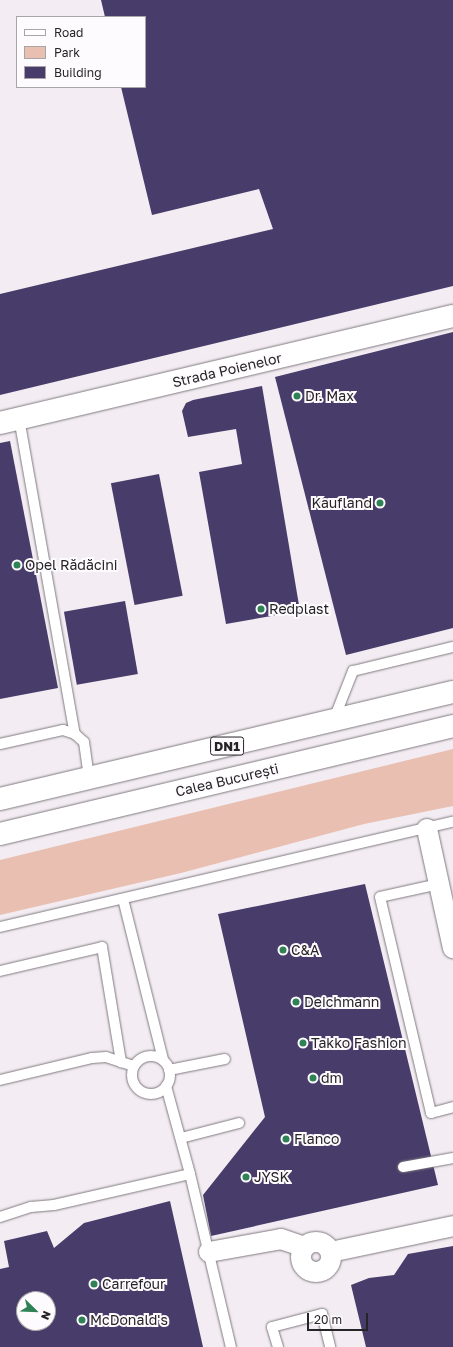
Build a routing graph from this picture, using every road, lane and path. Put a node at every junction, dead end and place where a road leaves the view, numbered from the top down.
1 (453, 316) edge
2 (9, 421) edge
3 (453, 648) edge
4 (453, 692) edge
5 (334, 720) junction
6 (453, 726) edge
7 (75, 734) junction
8 (0, 744) edge
9 (89, 778) junction
10 (0, 799) edge
11 (453, 822) edge
12 (427, 829) junction
13 (0, 834) edge
14 (439, 884) junction
15 (123, 899) junction
16 (0, 927) edge
17 (453, 948) edge
18 (0, 971) edge
19 (225, 1059) dead end
20 (163, 1060) junction
21 (121, 1062) junction
22 (134, 1066) junction
23 (169, 1070) junction
24 (0, 1080) edge
25 (166, 1086) junction
26 (453, 1107) edge
27 (240, 1123) dead end
28 (181, 1138) junction
29 (453, 1158) edge
30 (403, 1167) dead end
31 (190, 1174) junction
32 (0, 1217) edge
33 (453, 1226) edge
34 (304, 1247) junction
35 (209, 1252) junction
36 (331, 1252) junction
37 (231, 1347) edge
38 (278, 1347) edge
39 (330, 1347) edge

1 - 2 main road, Strada Poienelor
2 - 7 lane
3 - 5 lane
4 - 5 main road, DN1
5 - 9 main road, DN1
6 - 13 main road, Calea București / DN1
7 - 8 lane
7 - 9 lane
9 - 10 main road, DN1
11 - 12 lane
12 - 14 street
12 - 15 lane
14 - 17 street
14 - 26 lane
15 - 16 lane
15 - 20 lane
18 - 21 lane
19 - 23 lane
20 - 22 lane
20 - 23 lane
21 - 22 lane
21 - 24 lane
22 - 25 lane
23 - 25 lane
25 - 28 lane
27 - 28 lane
28 - 31 lane
29 - 30 lane
31 - 32 lane
31 - 35 lane
33 - 36 street
34 - 35 street
34 - 36 street
34 - 36 street
35 - 37 lane
38 - 39 lane

